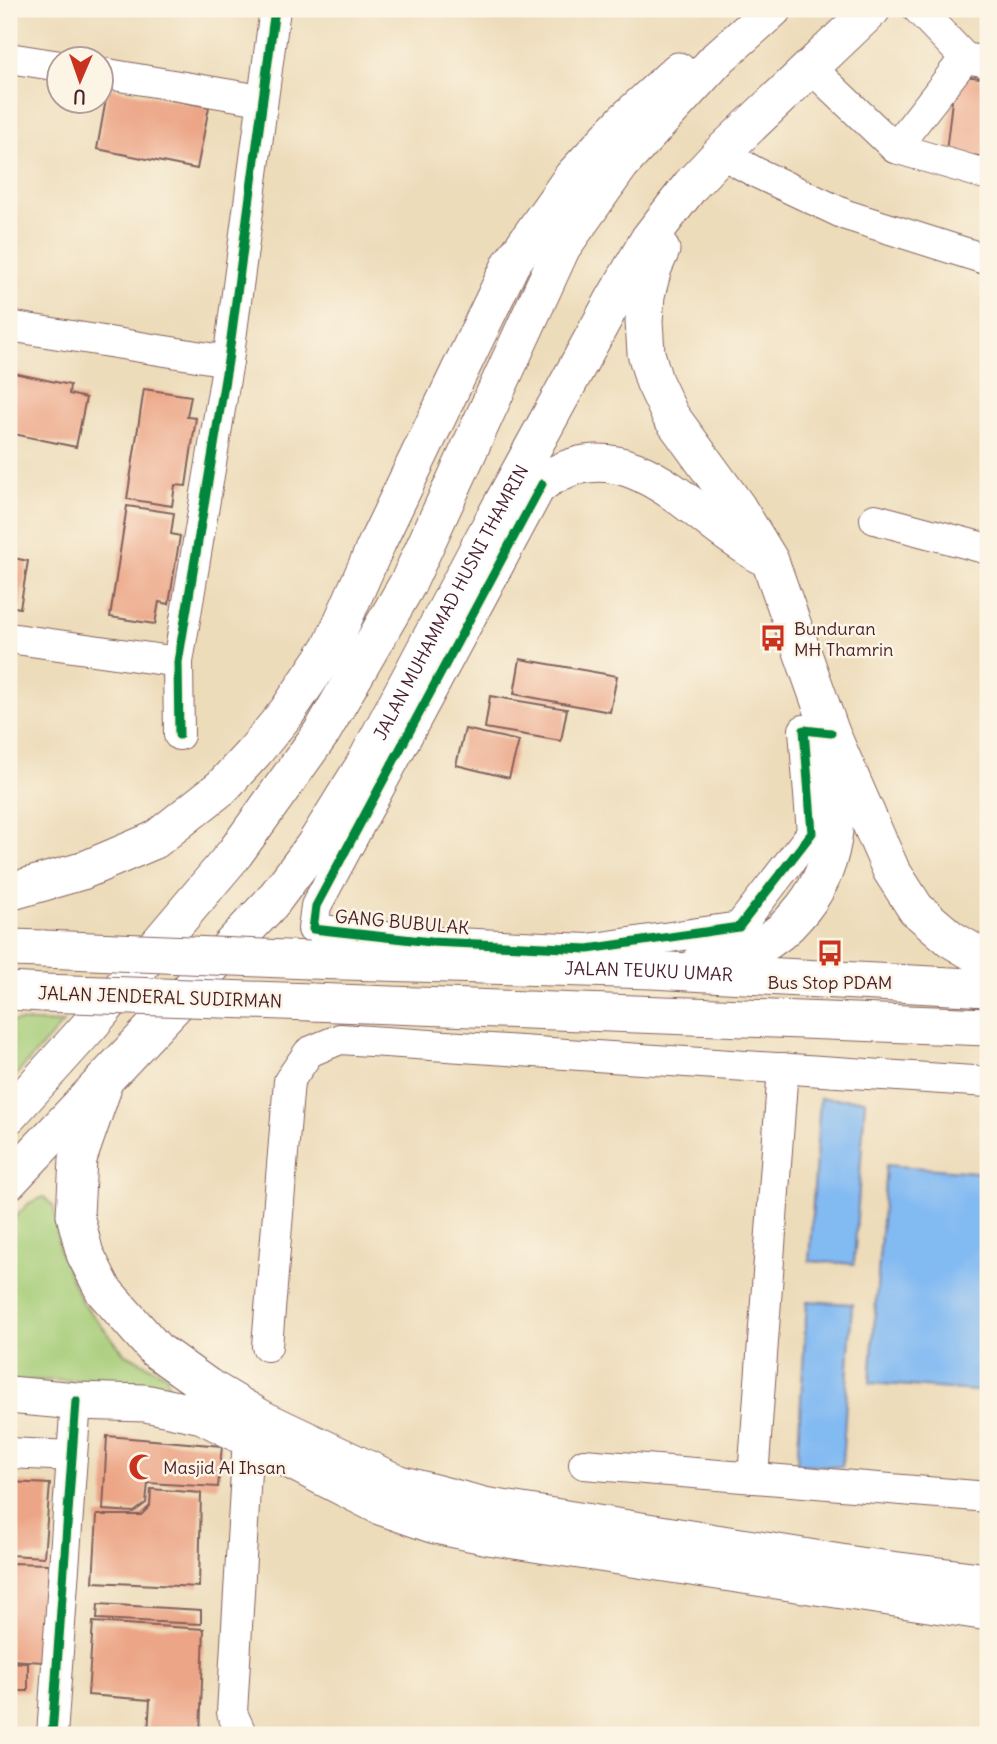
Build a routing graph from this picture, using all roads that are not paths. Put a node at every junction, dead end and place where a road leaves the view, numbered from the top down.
1 (275, 9) edge
2 (771, 9) edge
3 (872, 9) edge
4 (918, 9) edge
5 (9, 58) edge
6 (976, 60) edge
7 (46, 64) edge
8 (810, 67) junction
9 (116, 75) edge
10 (261, 100) junction
11 (895, 148) junction
12 (721, 153) junction
13 (988, 175) edge
14 (691, 185) junction
15 (988, 260) edge
16 (9, 326) edge
17 (228, 361) junction
18 (542, 484) junction
19 (875, 519) dead end
20 (488, 530) junction
21 (988, 549) edge
22 (770, 561) junction
23 (9, 638) edge
24 (178, 662) junction
25 (831, 733) junction
26 (179, 735) dead end
27 (9, 892) edge
28 (26, 949) edge
29 (988, 961) edge
30 (652, 970) junction
31 (988, 988) edge
32 (26, 992) edge
33 (988, 1027) edge
34 (783, 1068) junction
35 (107, 1076) junction
36 (988, 1082) edge
37 (9, 1115) edge
38 (9, 1181) edge
39 (267, 1346) dead end
40 (9, 1395) edge
41 (76, 1401) junction
42 (248, 1437) junction
43 (9, 1453) edge
44 (72, 1456) junction
45 (584, 1464) dead end
46 (753, 1478) junction
47 (988, 1497) edge
48 (988, 1581) edge
49 (988, 1612) edge
50 (52, 1735) edge
51 (242, 1735) edge

1 - 10 street
2 - 27 main road
2 - 37 main road
3 - 8 main road, JALAN MUHAMMAD HUSNI THAMRIN
4 - 6 street
5 - 7 street
6 - 11 street
8 - 11 street
8 - 12 main road, JALAN MUHAMMAD HUSNI THAMRIN
9 - 10 street
10 - 17 street
11 - 13 street
12 - 14 main road, JALAN MUHAMMAD HUSNI THAMRIN
12 - 15 street
14 - 20 main road, JALAN MUHAMMAD HUSNI THAMRIN
14 - 22 main road
16 - 17 street
17 - 24 street
18 - 20 main road
18 - 22 main road
18 - 25 street, GANG BUBULAK
19 - 21 street
20 - 35 main road, JALAN MUHAMMAD HUSNI THAMRIN
22 - 25 main road
23 - 24 street
24 - 26 street
25 - 29 main road
25 - 30 main road
28 - 30 main road, JALAN TEUKU UMAR, bridge
30 - 31 main road, JALAN TEUKU UMAR
32 - 33 main road, JALAN JENDERAL SUDIRMAN, bridge
34 - 36 street
34 - 39 street
34 - 46 street
35 - 38 main road, JALAN MUHAMMAD HUSNI THAMRIN
35 - 48 main road
40 - 41 main road
41 - 42 main road
41 - 44 street
42 - 49 main road
42 - 51 street
43 - 44 street
44 - 50 street
45 - 46 street
46 - 47 street

